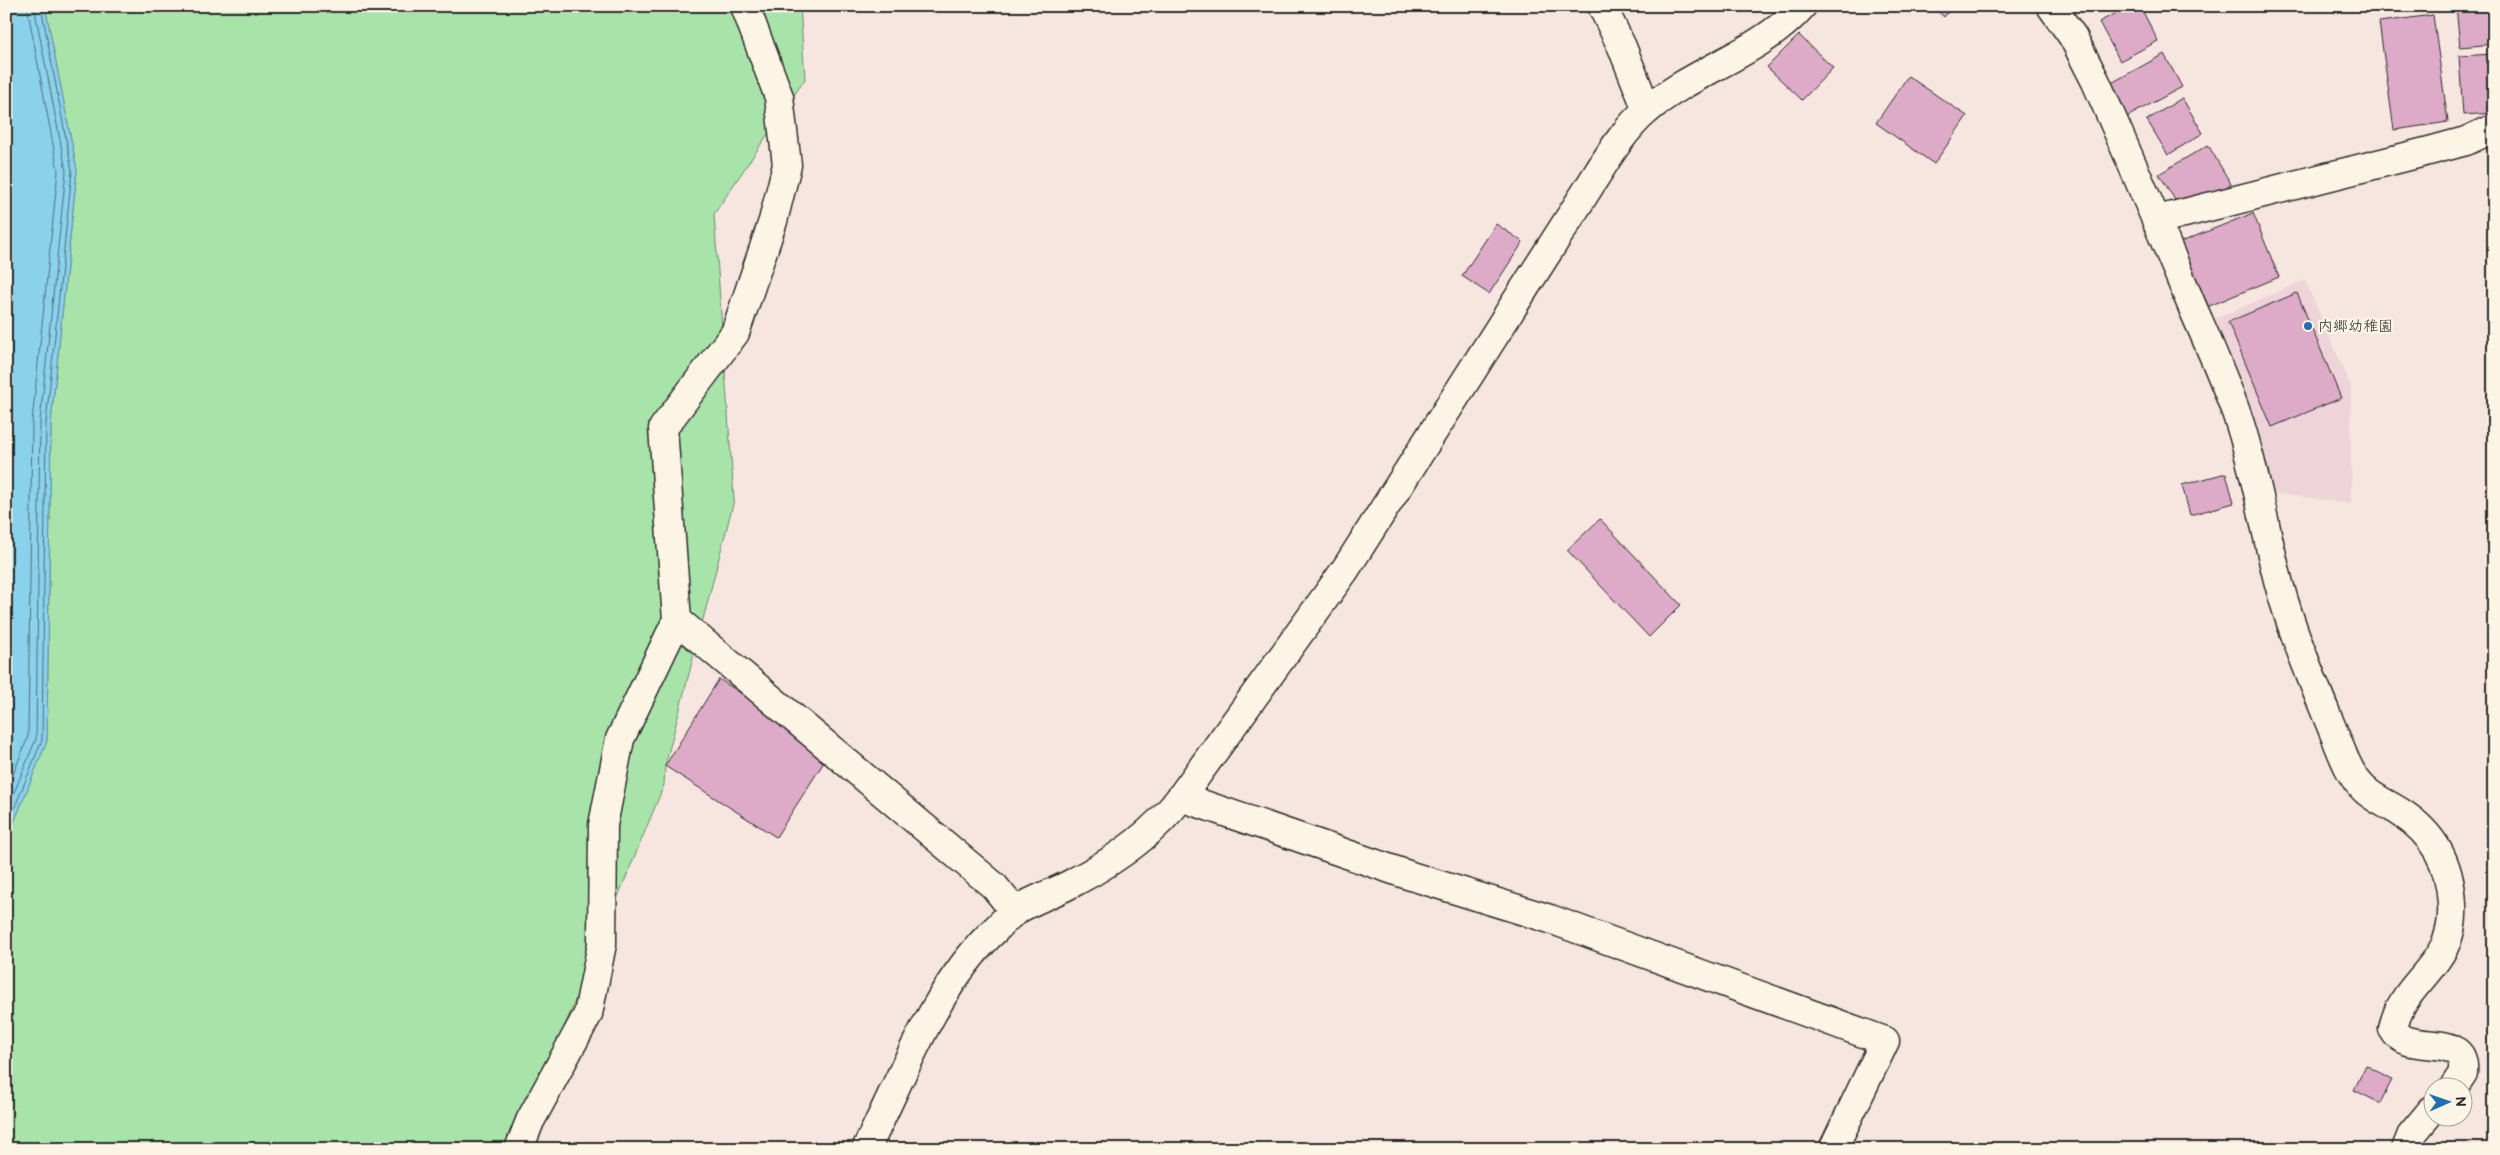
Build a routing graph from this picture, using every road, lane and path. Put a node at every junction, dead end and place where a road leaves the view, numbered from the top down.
1 (745, 6) edge
2 (1602, 6) edge
3 (1802, 6) edge
4 (2051, 6) edge
5 (1647, 110) junction
6 (2494, 128) edge
7 (2156, 220) junction
8 (677, 620) junction
9 (1182, 797) junction
10 (1014, 912) junction
11 (2460, 1078) edge
12 (2422, 1122) edge
13 (519, 1149) edge
14 (866, 1149) edge
15 (1833, 1149) edge
16 (2406, 1149) edge

1 - 8 street
2 - 5 street
3 - 5 street
4 - 7 street
5 - 9 street
6 - 7 street
7 - 11 street
8 - 10 street
8 - 13 street
9 - 10 street
9 - 15 street
10 - 14 street
12 - 16 street

